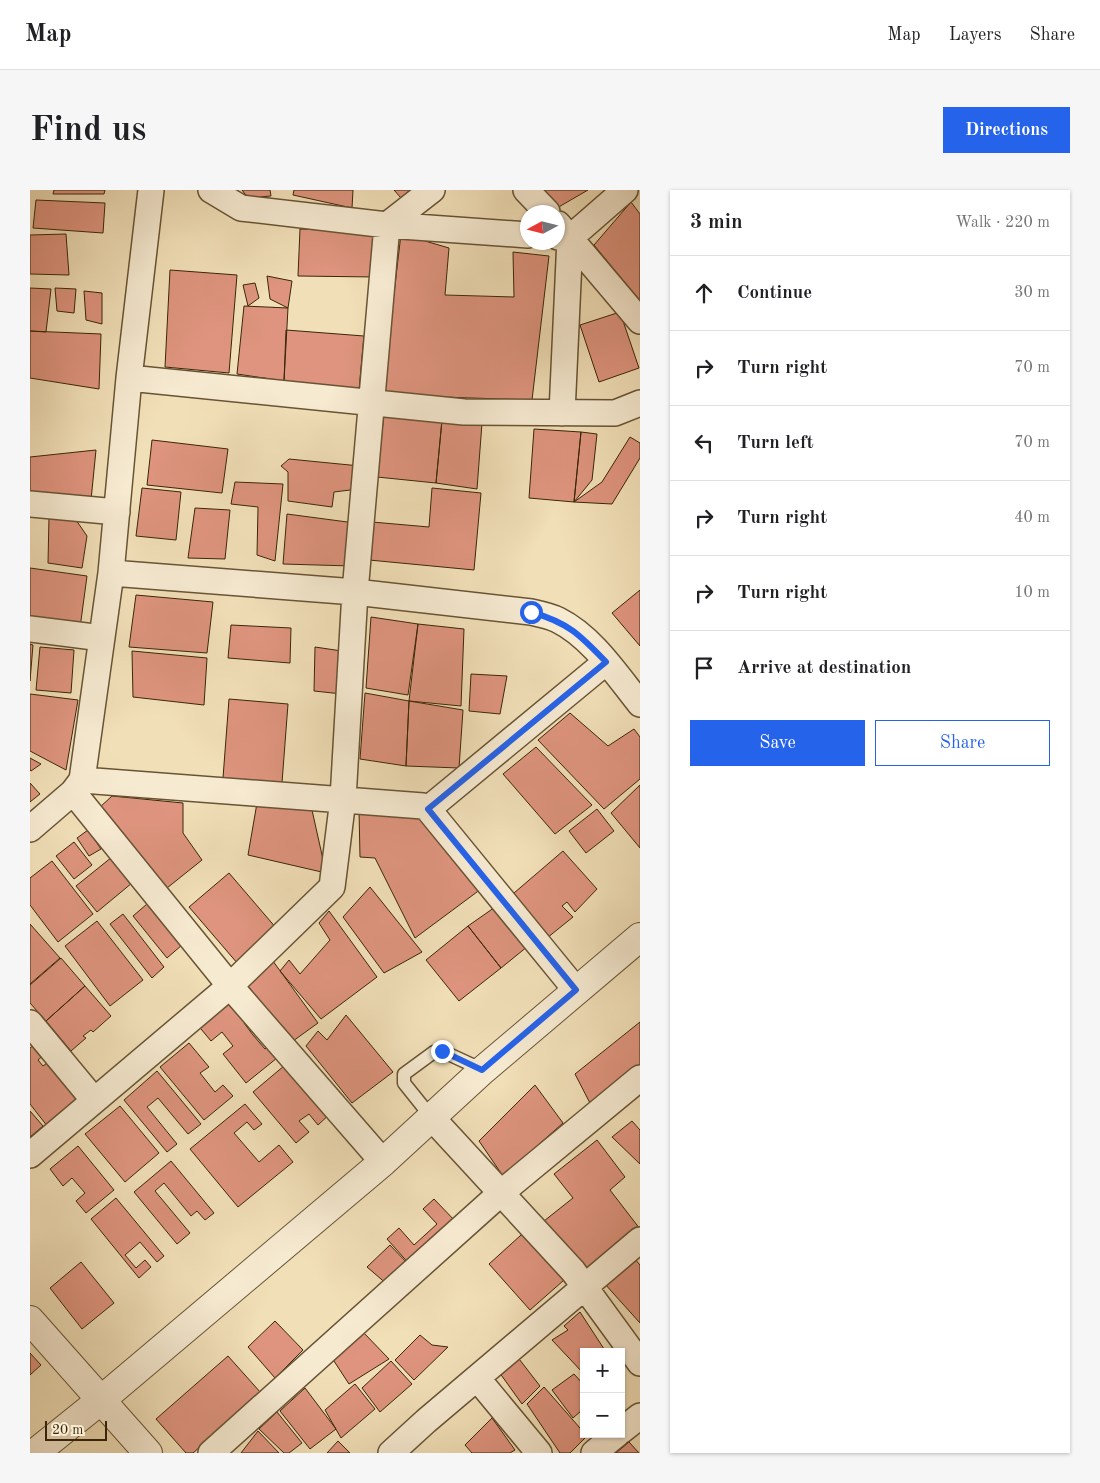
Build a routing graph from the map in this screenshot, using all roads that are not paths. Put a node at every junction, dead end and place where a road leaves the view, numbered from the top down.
1 (151, 190) edge
2 (211, 190) edge
3 (432, 190) edge
4 (526, 190) edge
5 (625, 190) edge
6 (540, 205) edge
7 (386, 225) junction
8 (565, 231) edge
9 (520, 234) edge
10 (565, 236) edge
11 (562, 250) edge
12 (640, 321) edge
13 (129, 378) junction
14 (373, 402) junction
15 (639, 407) edge
16 (562, 413) junction
17 (30, 504) edge
18 (117, 512) junction
19 (111, 573) junction
20 (355, 592) junction
21 (30, 629) edge
22 (102, 638) junction
23 (606, 662) junction
24 (640, 704) edge
25 (77, 786) junction
26 (343, 799) junction
27 (428, 809) junction
28 (30, 830) edge
29 (640, 937) edge
30 (230, 986) junction
31 (576, 990) junction
32 (30, 1023) edge
33 (482, 1070) junction
34 (640, 1078) edge
35 (93, 1100) junction
36 (432, 1118) junction
37 (30, 1156) edge
38 (383, 1162) junction
39 (502, 1192) junction
40 (640, 1240) edge
41 (586, 1287) junction
42 (30, 1320) edge
43 (640, 1363) edge
44 (477, 1378) junction
45 (101, 1400) junction
46 (640, 1416) edge
47 (625, 1428) edge
48 (612, 1438) edge
49 (34, 1453) edge
50 (148, 1453) edge
51 (211, 1453) edge
52 (391, 1453) edge
53 (539, 1453) edge
54 (594, 1453) edge

1 - 13 street
2 - 7 street
3 - 7 street
4 - 6 street
5 - 8 street
7 - 9 street
7 - 14 street
10 - 12 street
11 - 16 street
13 - 14 street
13 - 18 street
14 - 16 street
14 - 20 street
15 - 16 street
17 - 18 street
18 - 19 street
19 - 20 street
19 - 22 street
20 - 23 street
20 - 26 street
21 - 22 street
22 - 25 street
23 - 24 street
23 - 27 street
25 - 26 street
25 - 28 street
25 - 30 street
26 - 27 street
26 - 30 street
27 - 31 street
29 - 31 street
30 - 35 street
30 - 38 street
31 - 33 street
32 - 35 street
33 - 36 street
33 - 36 lane
34 - 39 street
35 - 37 street
36 - 38 street
36 - 39 street
38 - 45 street
39 - 41 street
39 - 51 street
40 - 41 street
41 - 43 street
41 - 44 street
42 - 45 street
44 - 52 street
44 - 53 street
45 - 49 street
45 - 50 street
46 - 47 street
48 - 54 street

